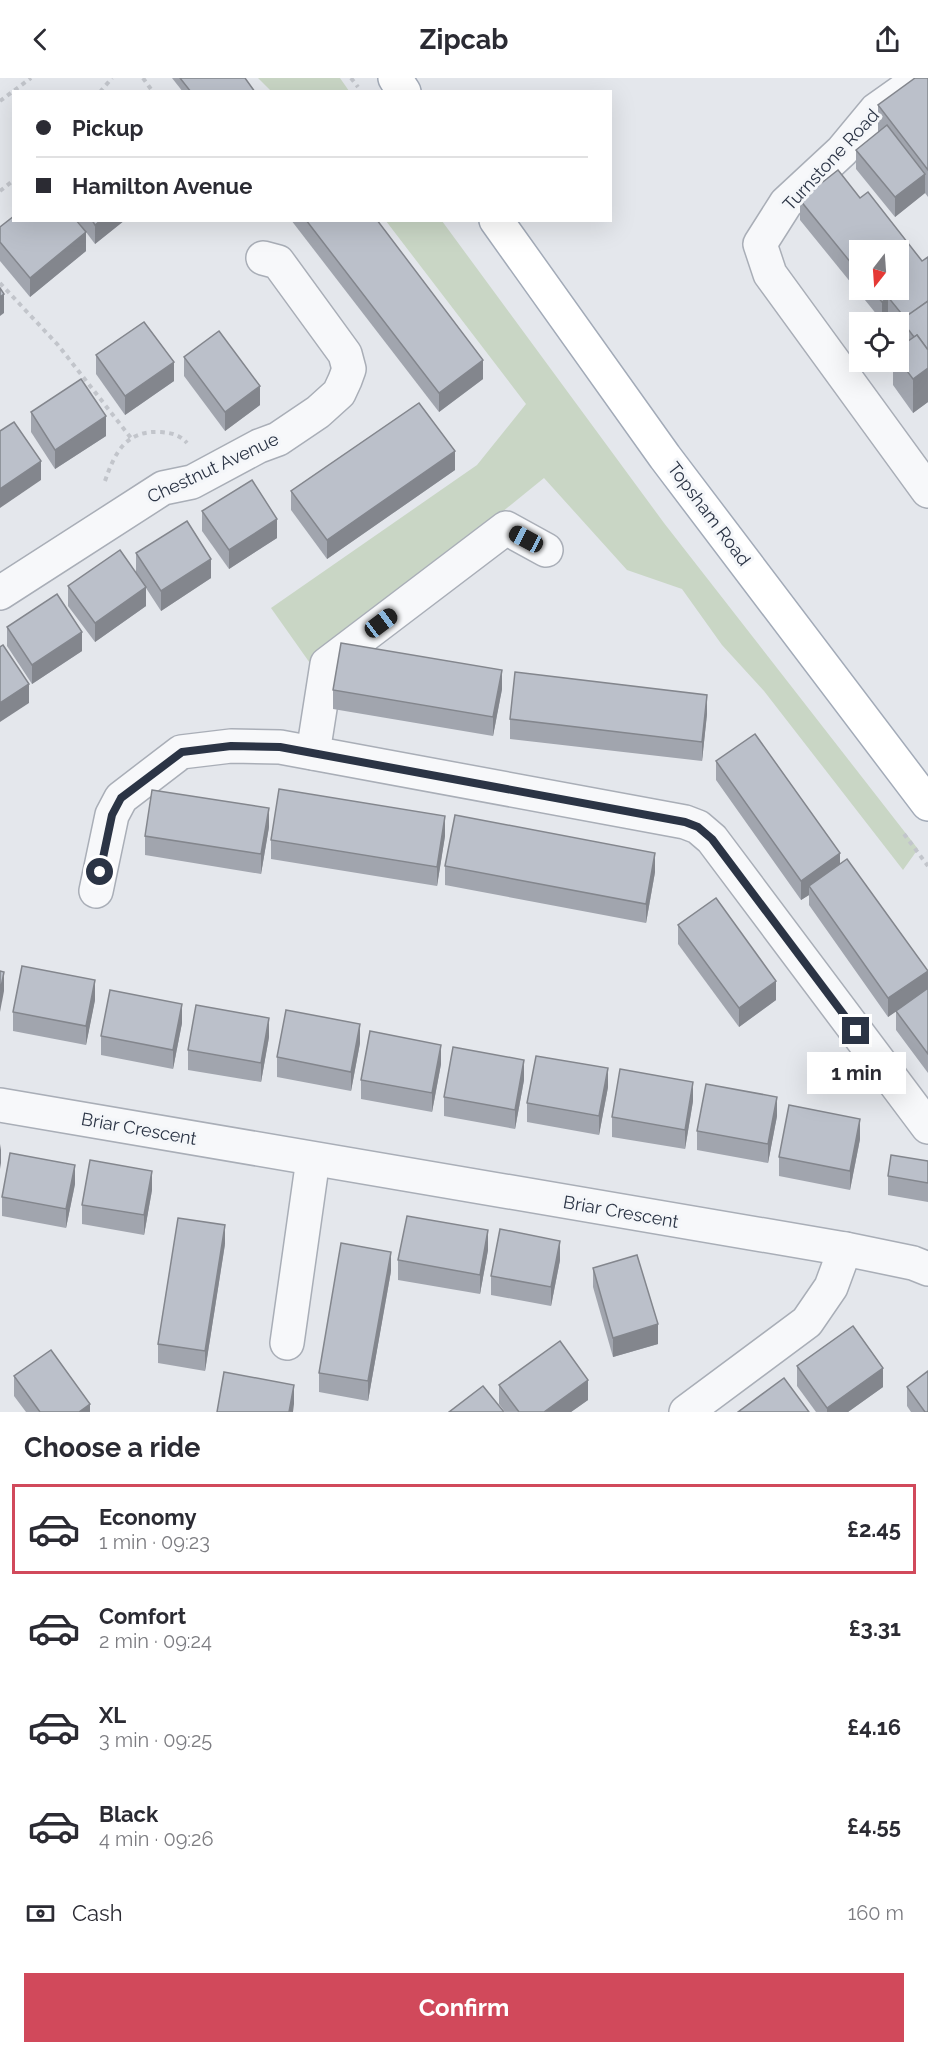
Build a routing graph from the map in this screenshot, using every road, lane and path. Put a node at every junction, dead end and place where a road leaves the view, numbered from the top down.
1 (31, 78) edge
2 (112, 78) edge
3 (921, 78) edge
4 (15, 90) edge
5 (102, 90) edge
6 (12, 182) edge
7 (0, 191) edge
8 (497, 222) edge
9 (263, 258) dead end
10 (0, 283) edge
11 (131, 438) dead end
12 (928, 491) edge
13 (546, 550) dead end
14 (0, 593) edge
15 (314, 753) junction
16 (928, 804) edge
17 (96, 891) dead end
18 (0, 1105) edge
19 (928, 1127) edge
20 (313, 1159) junction
21 (845, 1249) junction
22 (928, 1269) edge
23 (287, 1343) dead end
24 (686, 1412) edge

1 - 4 path
2 - 5 path
3 - 12 street, Turnstone Road
6 - 7 path
8 - 16 main road, Topsham Road
9 - 14 street, Chestnut Avenue
10 - 11 path
13 - 15 street
15 - 17 street
15 - 19 street
18 - 20 street, Briar Crescent
20 - 21 street, Briar Crescent
20 - 23 street
21 - 22 street, Briar Crescent
21 - 24 street

